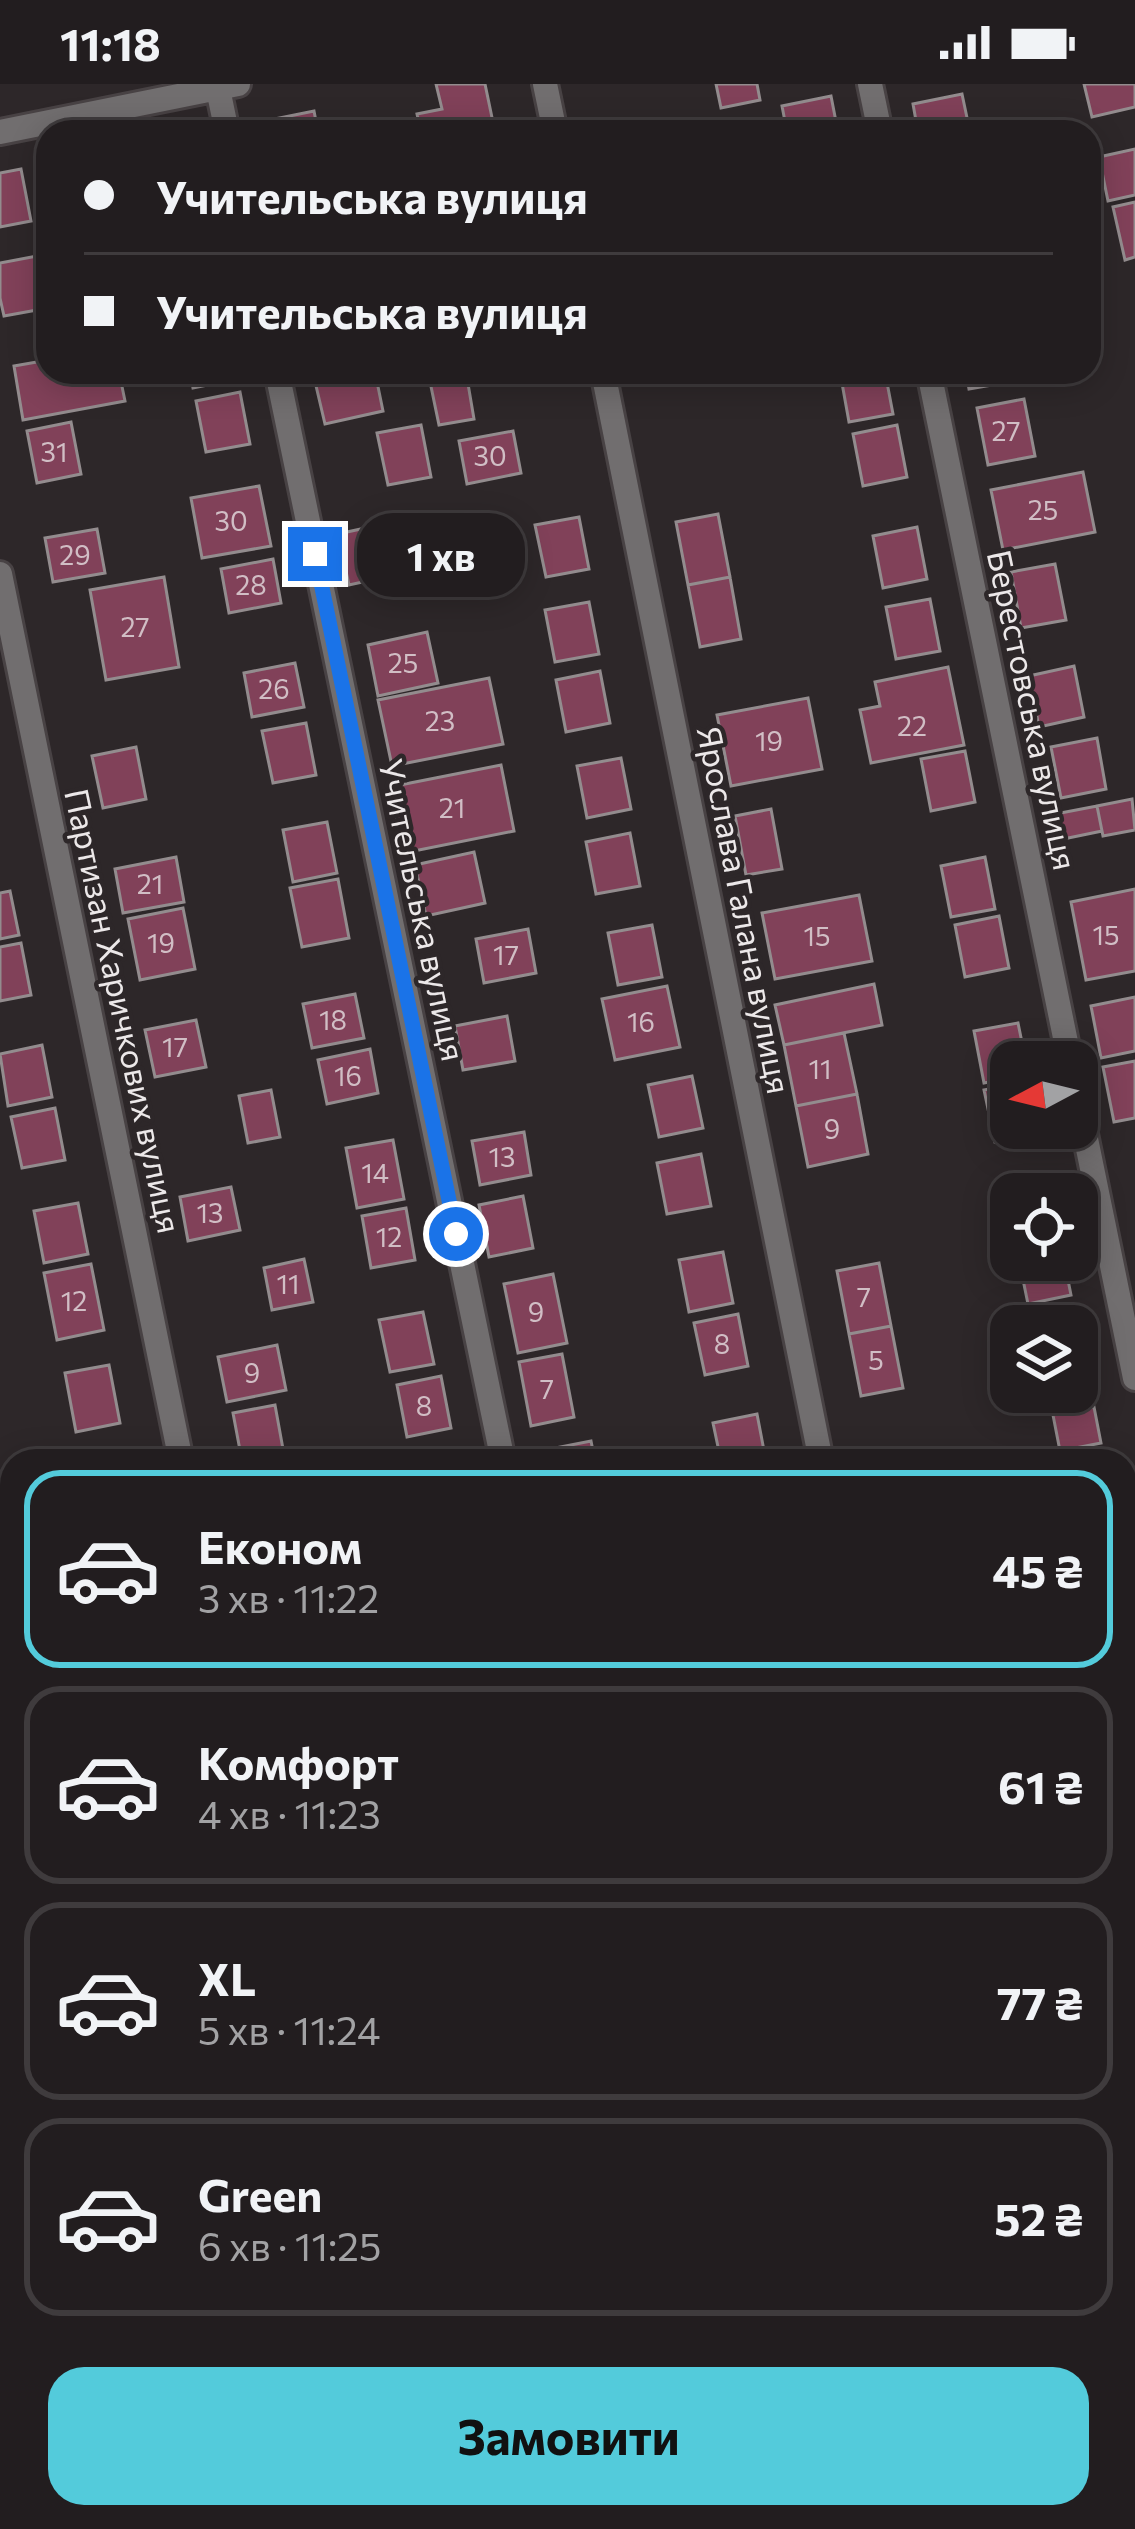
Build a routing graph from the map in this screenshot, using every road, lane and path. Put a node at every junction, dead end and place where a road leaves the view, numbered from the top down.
1 (545, 84) edge
2 (870, 84) edge
3 (224, 85) edge
4 (57, 120) edge
5 (226, 120) edge
6 (552, 120) edge
7 (878, 120) edge
8 (36, 124) edge
9 (0, 132) edge
10 (279, 384) edge
11 (605, 384) edge
12 (931, 384) edge
13 (0, 574) edge
14 (1066, 1041) edge
15 (1088, 1149) edge
16 (1135, 1378) edge
17 (180, 1449) edge
18 (501, 1449) edge
19 (819, 1449) edge

1 - 6 street
2 - 7 street
3 - 4 street
3 - 5 street
8 - 9 street
10 - 18 street, Учительська вулиця
11 - 19 street, Ярослава Галана вулиця
12 - 14 street, Берестовська вулиця
13 - 17 street, Партизан Харичкових вулиця
15 - 16 street

